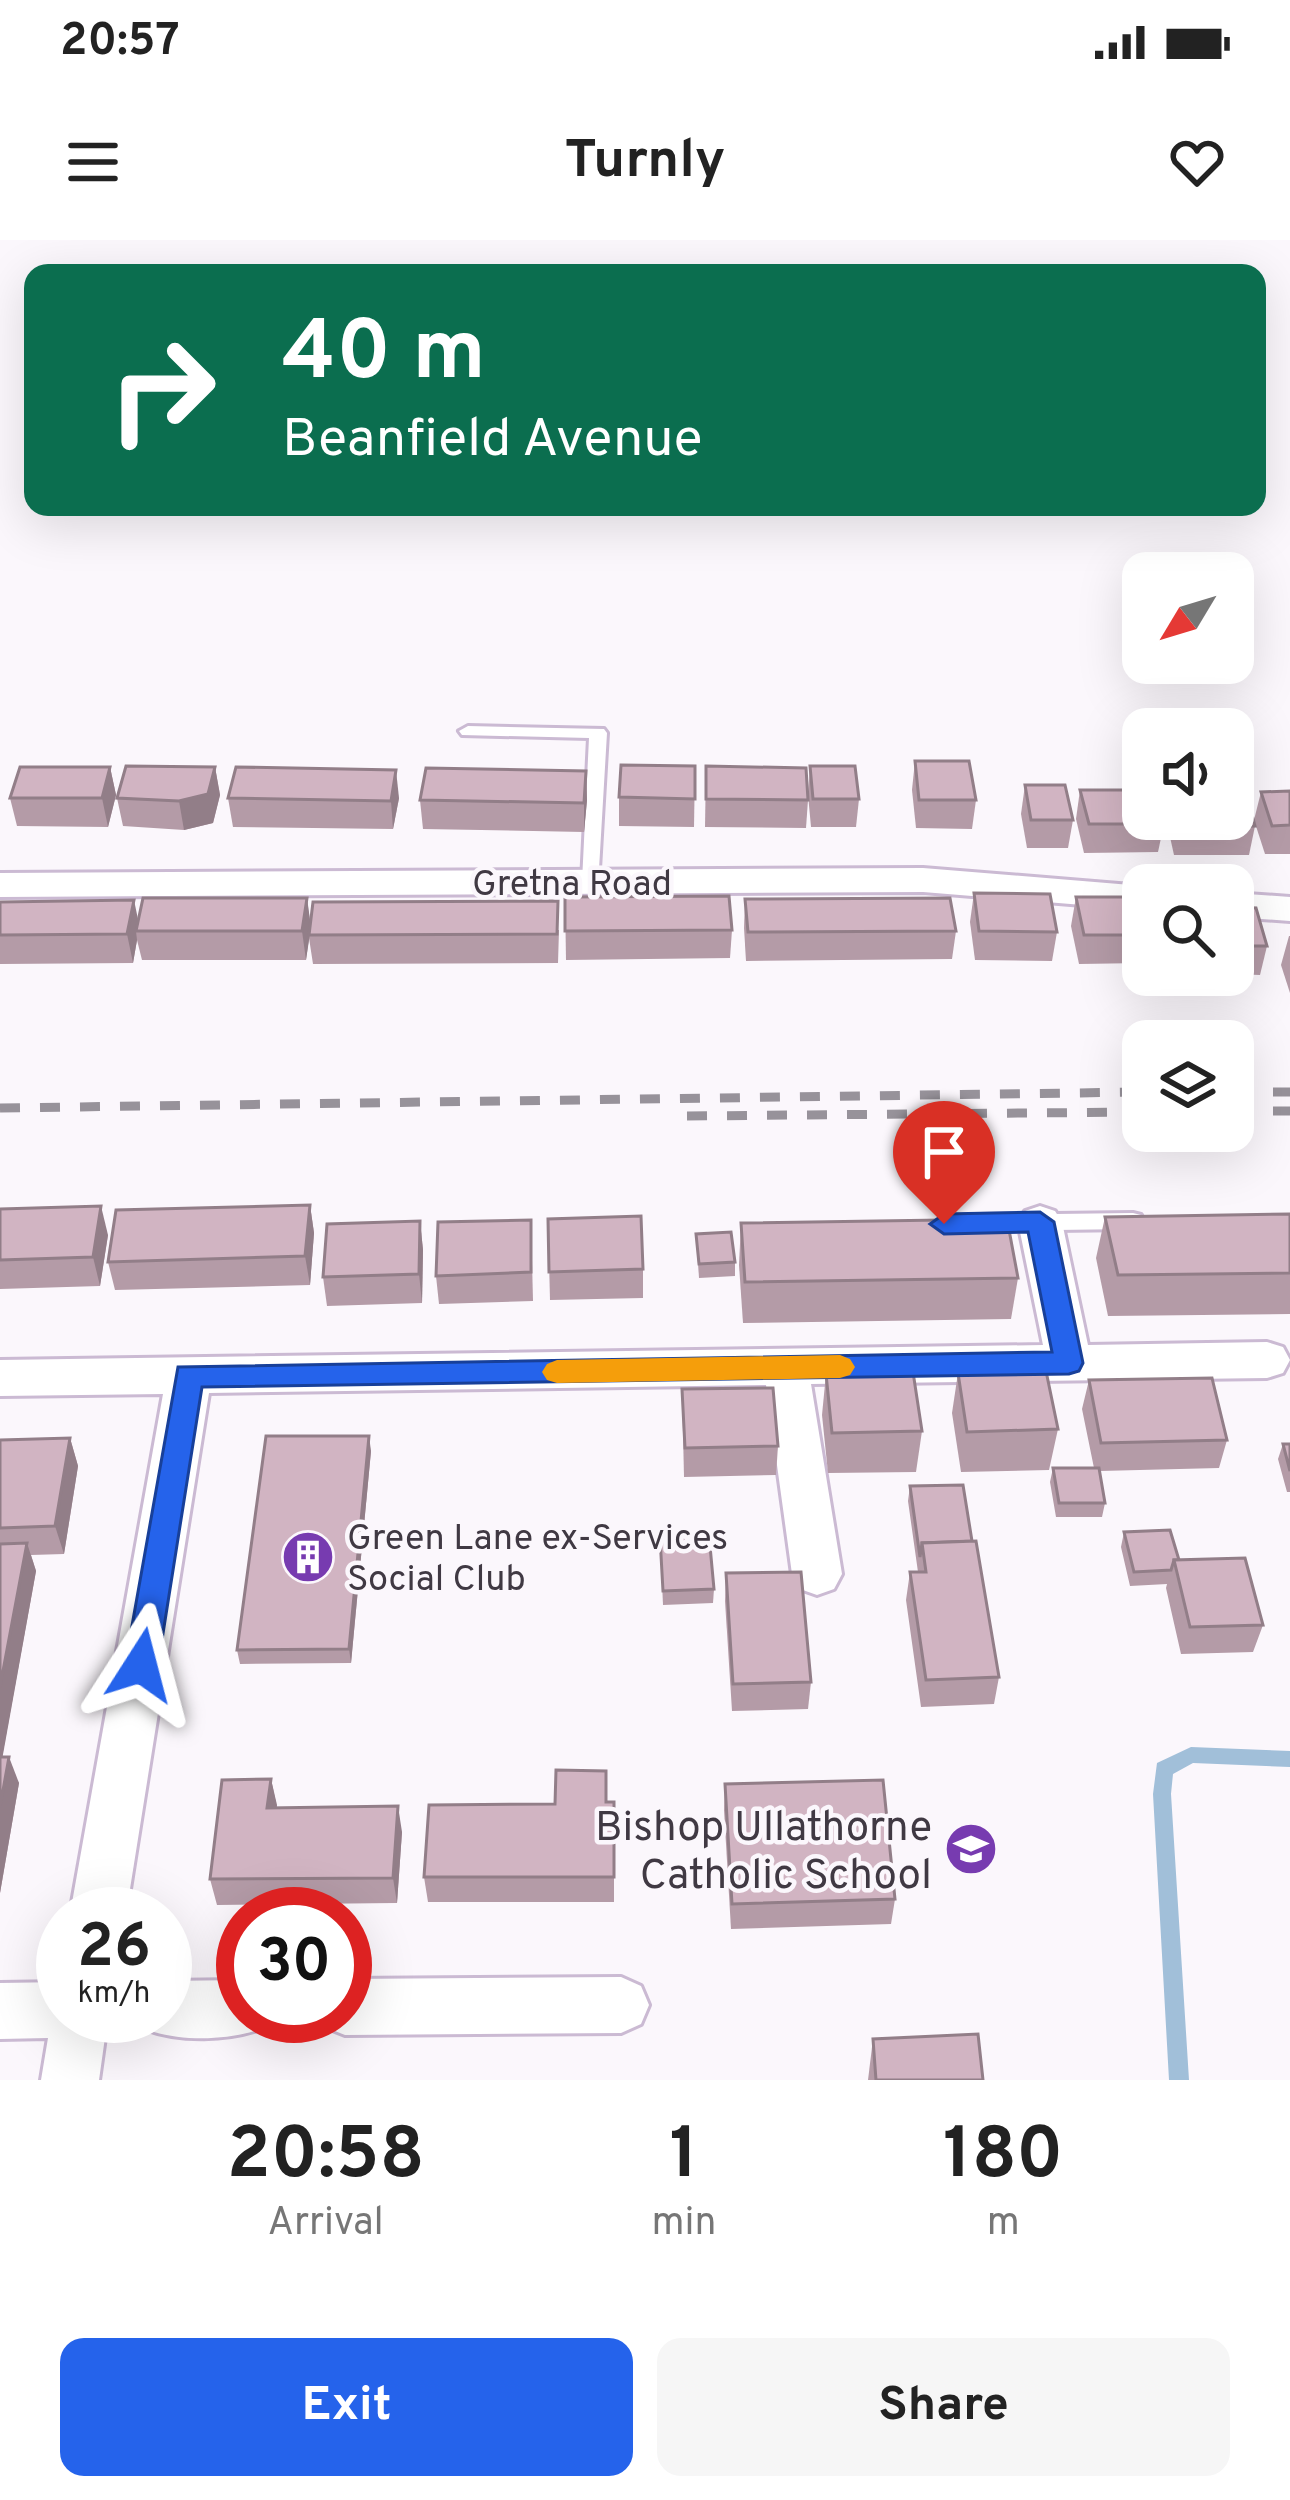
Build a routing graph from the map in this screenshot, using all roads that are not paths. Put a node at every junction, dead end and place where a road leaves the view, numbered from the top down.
1 (467, 730) dead end
2 (591, 882) junction
3 (0, 885) edge
4 (1122, 896) edge
5 (1254, 906) edge
6 (1290, 909) edge
7 (1154, 1220) edge
8 (1040, 1222) junction
9 (944, 1224) edge
10 (1268, 1360) dead end
11 (1069, 1363) junction
12 (786, 1368) junction
13 (189, 1375) junction
14 (0, 1378) edge
15 (817, 1574) dead end
16 (103, 1887) edge
17 (620, 2005) dead end
18 (372, 2007) edge
19 (36, 2010) edge
20 (0, 2011) edge
21 (76, 2043) edge
22 (70, 2080) edge

1 - 2 lane
2 - 3 street, Gretna Road
2 - 4 street, Gretna Road
5 - 6 street
7 - 8 lane
8 - 9 lane
8 - 11 street
10 - 11 street
11 - 12 street
12 - 13 street
12 - 15 street
13 - 14 street
13 - 16 street
17 - 18 street
19 - 20 street
21 - 22 street

